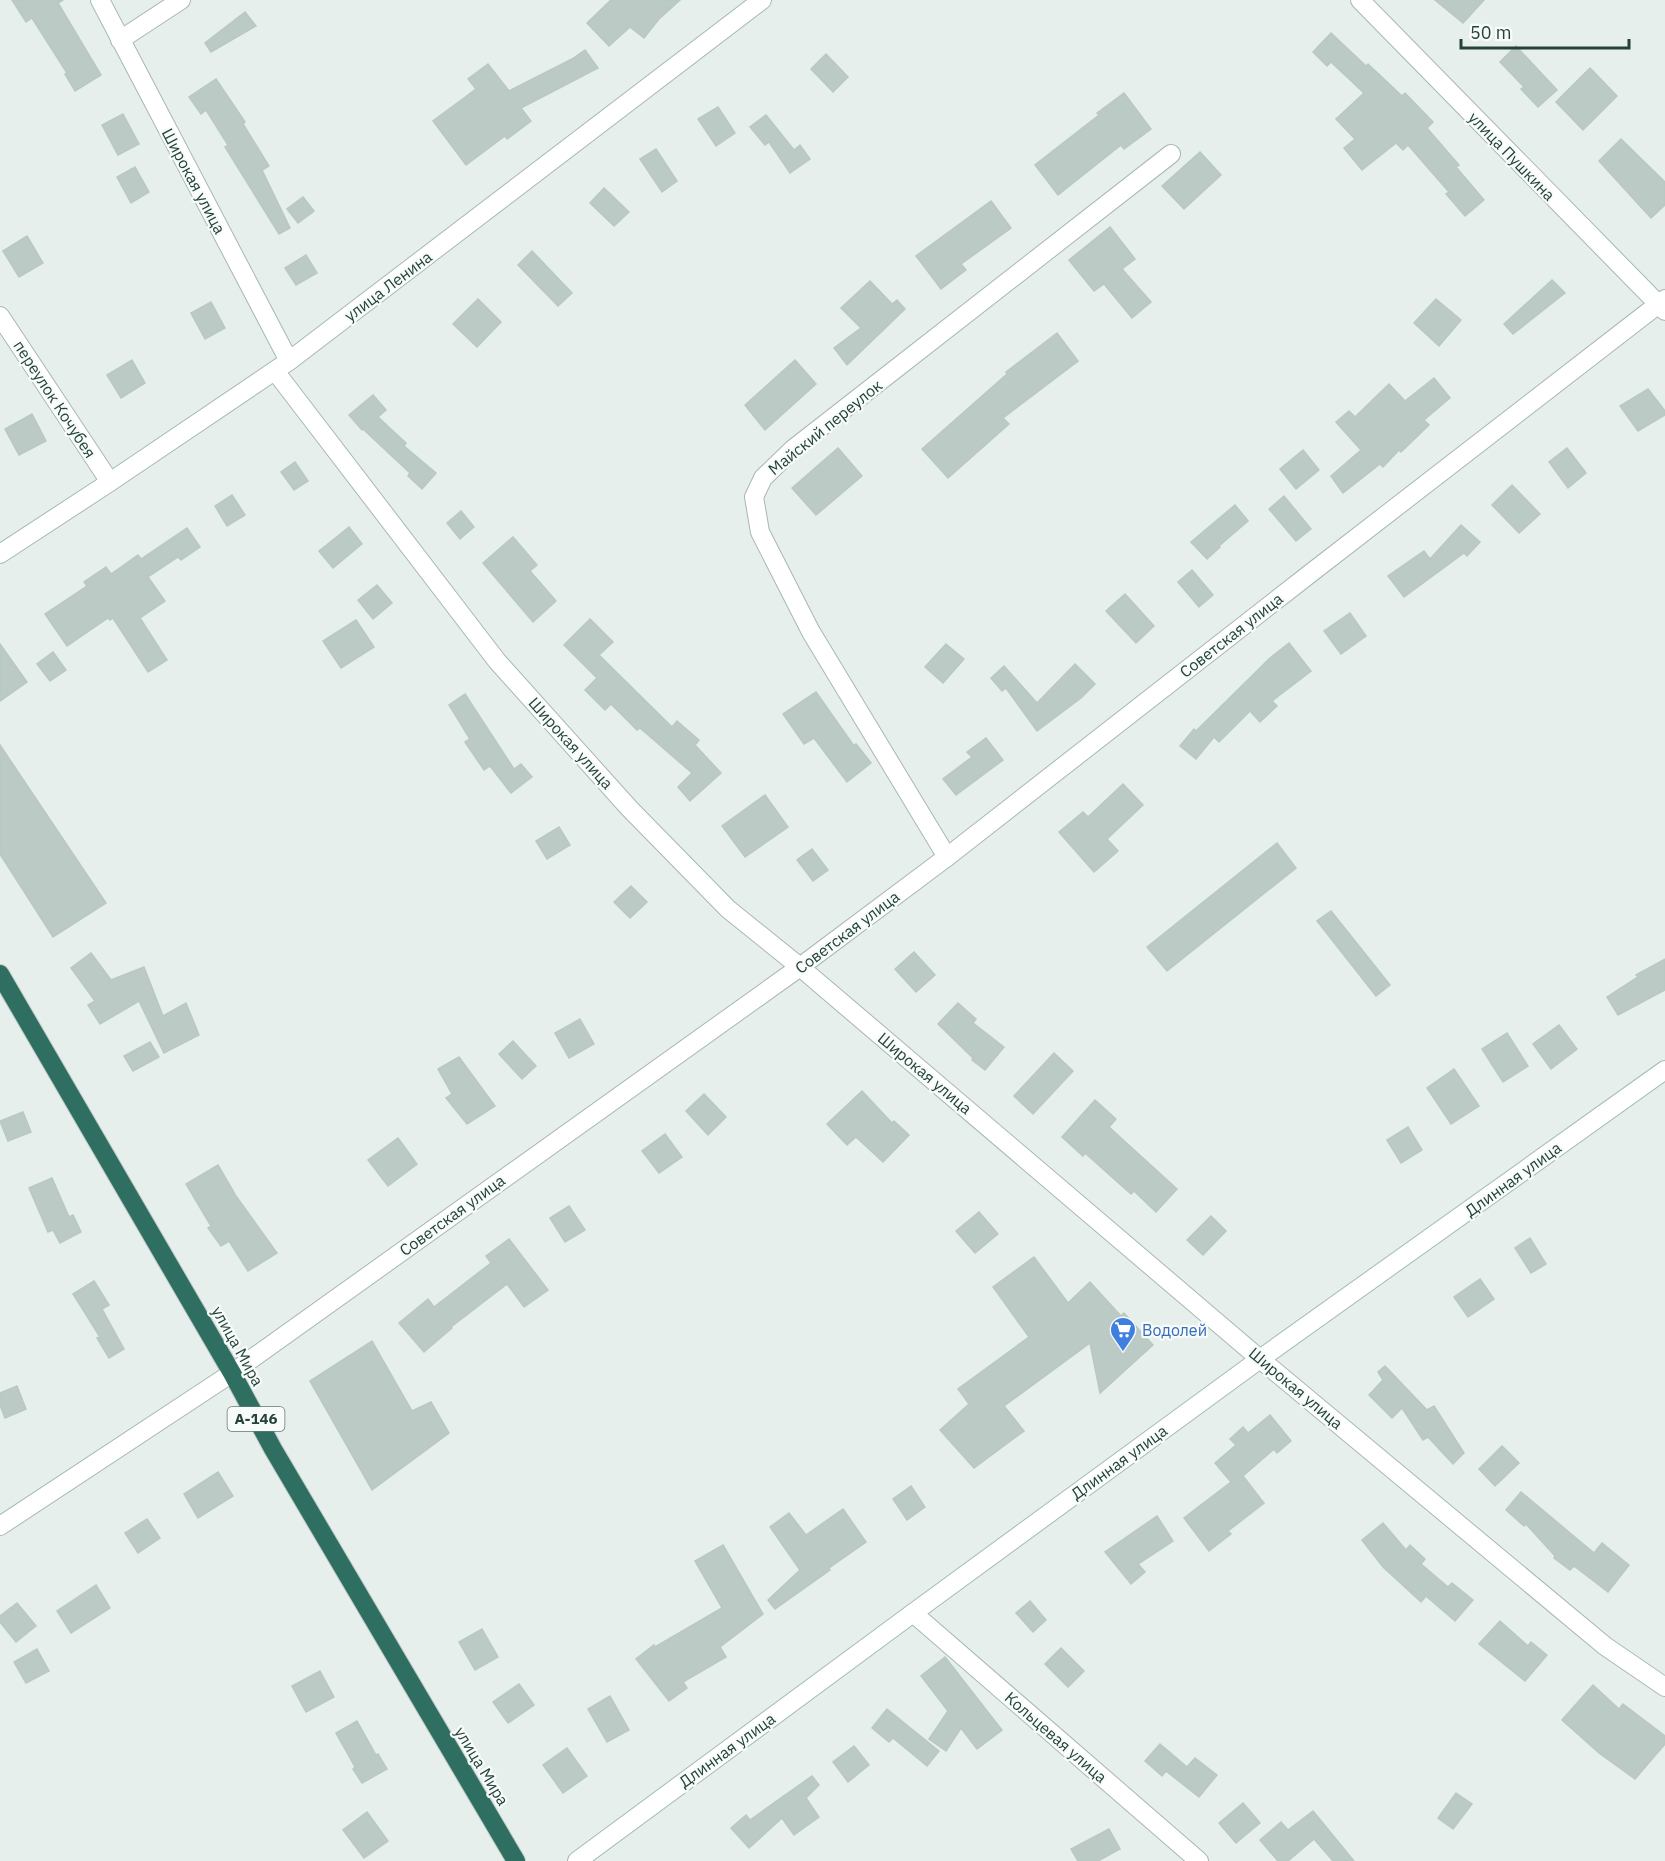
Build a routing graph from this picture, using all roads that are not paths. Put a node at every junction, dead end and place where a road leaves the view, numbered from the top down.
1 (100, 0) edge
2 (180, 0) edge
3 (762, 0) edge
4 (1360, 0) edge
5 (120, 40) junction
6 (1171, 154) dead end
7 (1663, 305) edge
8 (0, 316) edge
9 (282, 366) junction
10 (110, 482) junction
11 (0, 554) edge
12 (947, 857) junction
13 (800, 967) junction
14 (0, 974) edge
15 (1665, 1070) edge
16 (1260, 1359) junction
17 (232, 1373) junction
18 (0, 1526) edge
19 (913, 1613) junction
20 (1665, 1687) edge
21 (516, 1861) edge
22 (577, 1861) edge
23 (1199, 1861) edge

1 - 5 street, Широкая улица
2 - 5 street
3 - 9 street, улица Ленина
4 - 7 street, улица Пушкина
5 - 9 street, Широкая улица
6 - 12 street, Майский переулок
7 - 12 street, Советская улица
8 - 10 street, переулок Кочубея
9 - 10 street, улица Ленина
9 - 13 street, Широкая улица
10 - 11 street, улица Ленина
12 - 13 street, Советская улица
13 - 16 street, Широкая улица
13 - 17 street, Советская улица
14 - 17 highway, улица Мира / А-146
15 - 16 street, Длинная улица
16 - 19 street, Длинная улица
16 - 20 street, Широкая улица
17 - 18 street, Советская улица
17 - 21 highway, улица Мира / А-146
19 - 22 street, Длинная улица
19 - 23 street, Кольцевая улица

